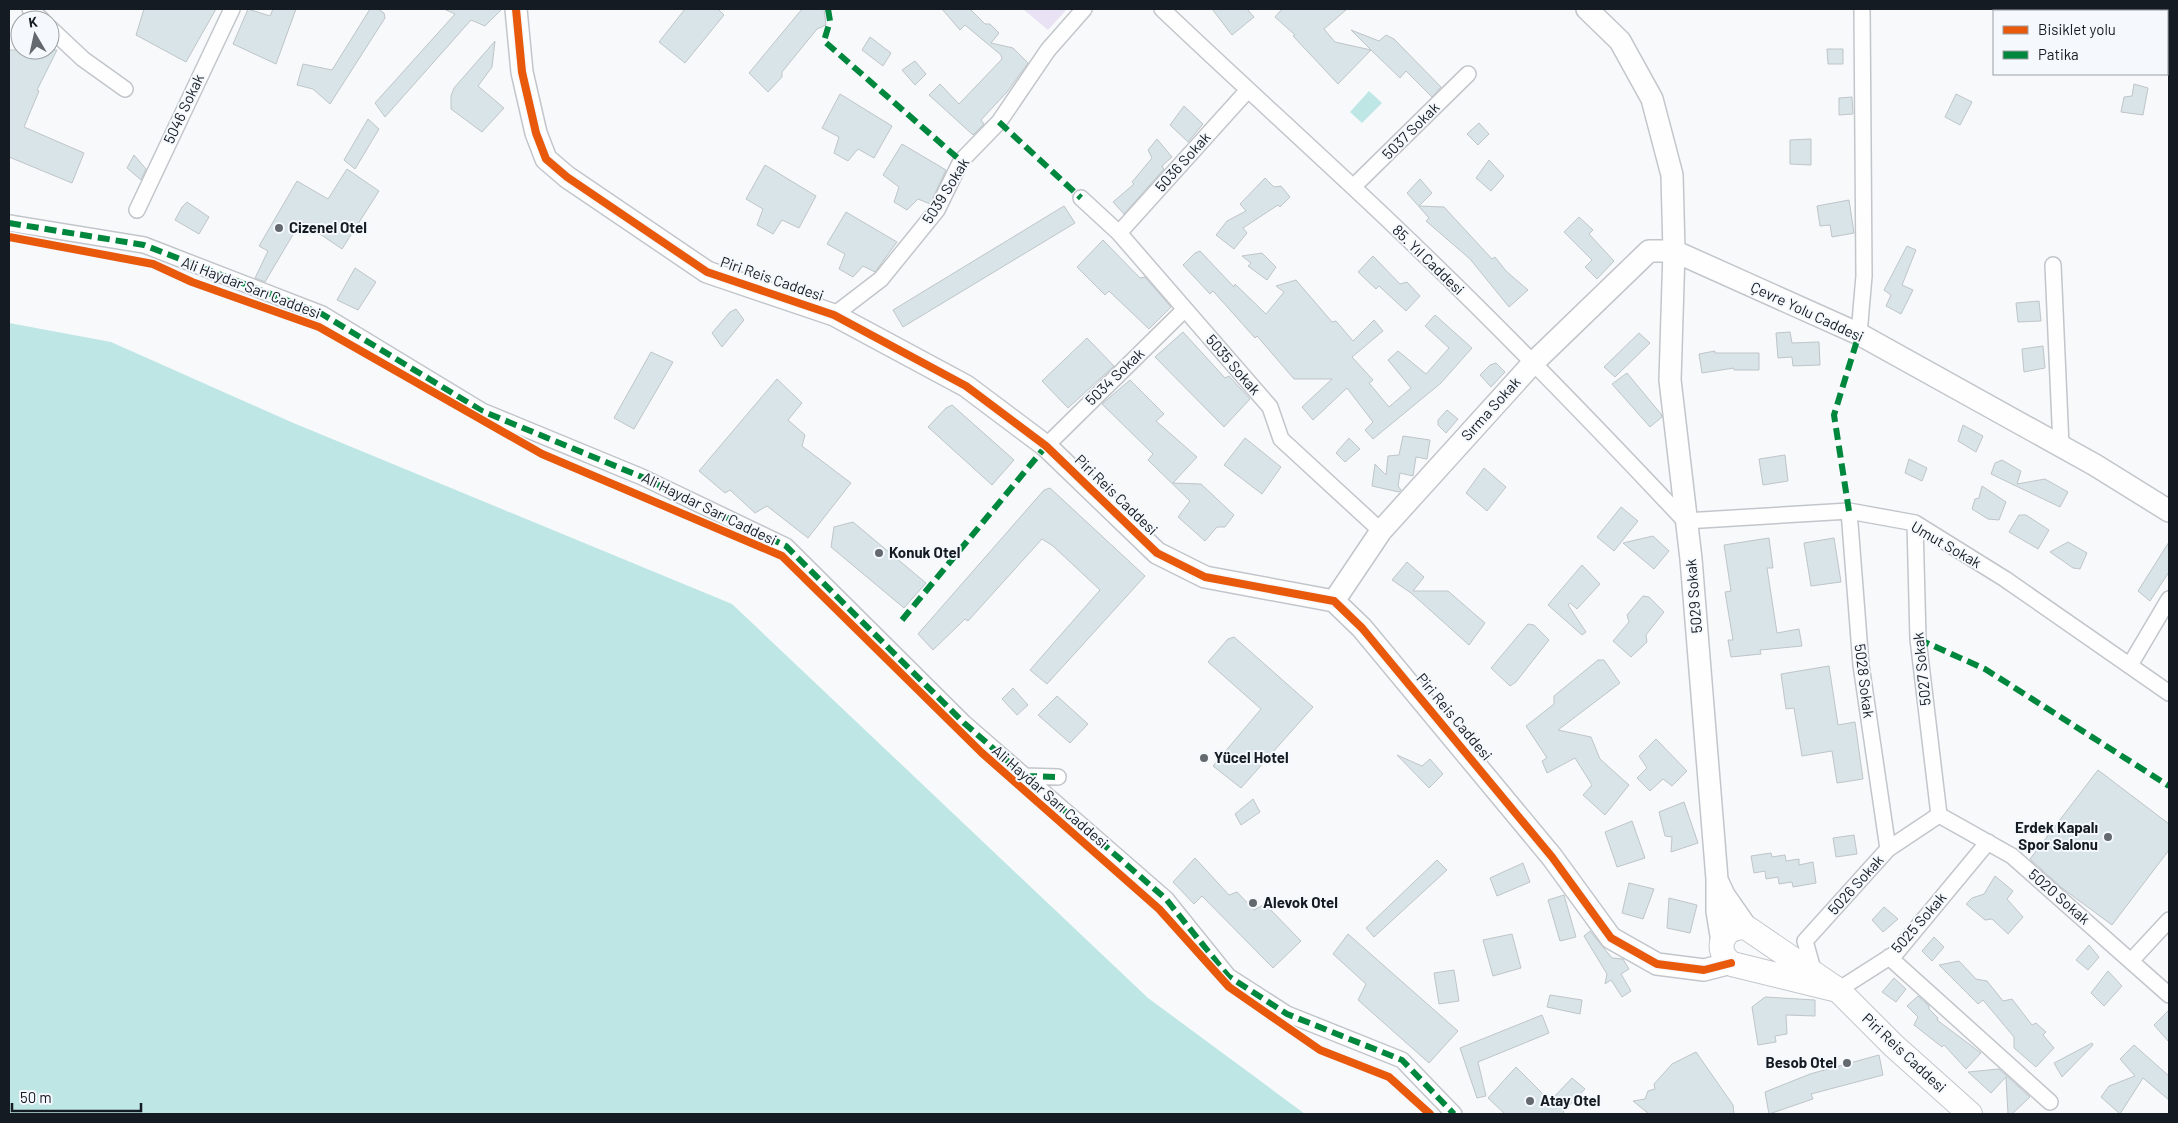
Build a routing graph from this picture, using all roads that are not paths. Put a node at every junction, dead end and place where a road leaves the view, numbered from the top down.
1 (232, 9) edge
2 (516, 9) edge
3 (1084, 9) edge
4 (1162, 9) edge
5 (1587, 9) edge
6 (1862, 9) edge
7 (60, 37) edge
8 (1468, 74) dead end
9 (125, 89) dead end
10 (1247, 91) junction
11 (1354, 187) junction
12 (1081, 198) dead end
13 (137, 210) dead end
14 (9, 223) edge
15 (1119, 233) junction
16 (1674, 251) junction
17 (2053, 265) dead end
18 (1185, 309) junction
19 (834, 315) junction
20 (1859, 334) junction
21 (1533, 363) junction
22 (1046, 446) junction
23 (2061, 446) junction
24 (1849, 511) junction
25 (2169, 511) edge
26 (1685, 521) junction
27 (1914, 524) junction
28 (1381, 531) junction
29 (2169, 599) edge
30 (1334, 601) junction
31 (2130, 665) junction
32 (2169, 693) edge
33 (1025, 776) junction
34 (1058, 777) dead end
35 (1938, 815) junction
36 (1988, 842) junction
37 (1888, 849) junction
38 (1717, 879) junction
39 (2169, 920) edge
40 (1750, 930) junction
41 (1728, 955) junction
42 (1888, 957) junction
43 (2131, 961) junction
44 (1814, 974) junction
45 (1838, 990) junction
46 (2169, 995) edge
47 (2050, 1102) dead end
48 (1454, 1114) edge
49 (1970, 1114) edge

1 - 13 street, 5046 Sokak
2 - 19 street, Piri Reis Caddesi
3 - 19 street, 5039 Sokak
4 - 10 street, 85. Yıl Caddesi
5 - 16 street
6 - 20 street
7 - 9 street
8 - 11 street, 5037 Sokak
10 - 11 street, 85. Yıl Caddesi
10 - 15 street, 5036 Sokak
11 - 21 street, 85. Yıl Caddesi
12 - 15 street, 5035 Sokak
14 - 33 street, Ali Haydar Sarı Caddesi
15 - 18 street, 5035 Sokak
16 - 20 street, Çevre Yolu Caddesi
16 - 21 street, Sırma Sokak
16 - 26 street, 5029 Sokak
17 - 23 street
18 - 22 street, 5034 Sokak
18 - 28 street, 5035 Sokak
19 - 22 street, Piri Reis Caddesi
20 - 23 street, Çevre Yolu Caddesi
21 - 26 street, 85. Yıl Caddesi
21 - 28 street, Sırma Sokak
22 - 30 street, Piri Reis Caddesi
23 - 25 street, Çevre Yolu Caddesi
24 - 26 street, Umut Sokak
24 - 27 street, Umut Sokak
24 - 37 street, 5028 Sokak
26 - 38 street, 5029 Sokak
27 - 31 street, Umut Sokak
27 - 35 street, 5027 Sokak
28 - 30 street, Sırma Sokak
29 - 31 street
30 - 41 street, Piri Reis Caddesi
31 - 32 street, Umut Sokak
33 - 34 street
33 - 48 street, Ali Haydar Sarı Caddesi
35 - 36 street, 5020 Sokak
35 - 37 street, 5026 Sokak
36 - 42 street, 5025 Sokak
36 - 43 street, 5020 Sokak
37 - 44 street, 5026 Sokak
38 - 40 street
38 - 41 street, 5029 Sokak
39 - 43 street
40 - 41 main road
40 - 41 main road
40 - 44 main road, Piri Reis Caddesi
41 - 45 main road
42 - 45 street, 5025 Sokak
42 - 47 street
43 - 46 street, 5020 Sokak
44 - 45 main road, Piri Reis Caddesi
45 - 49 main road, Piri Reis Caddesi

